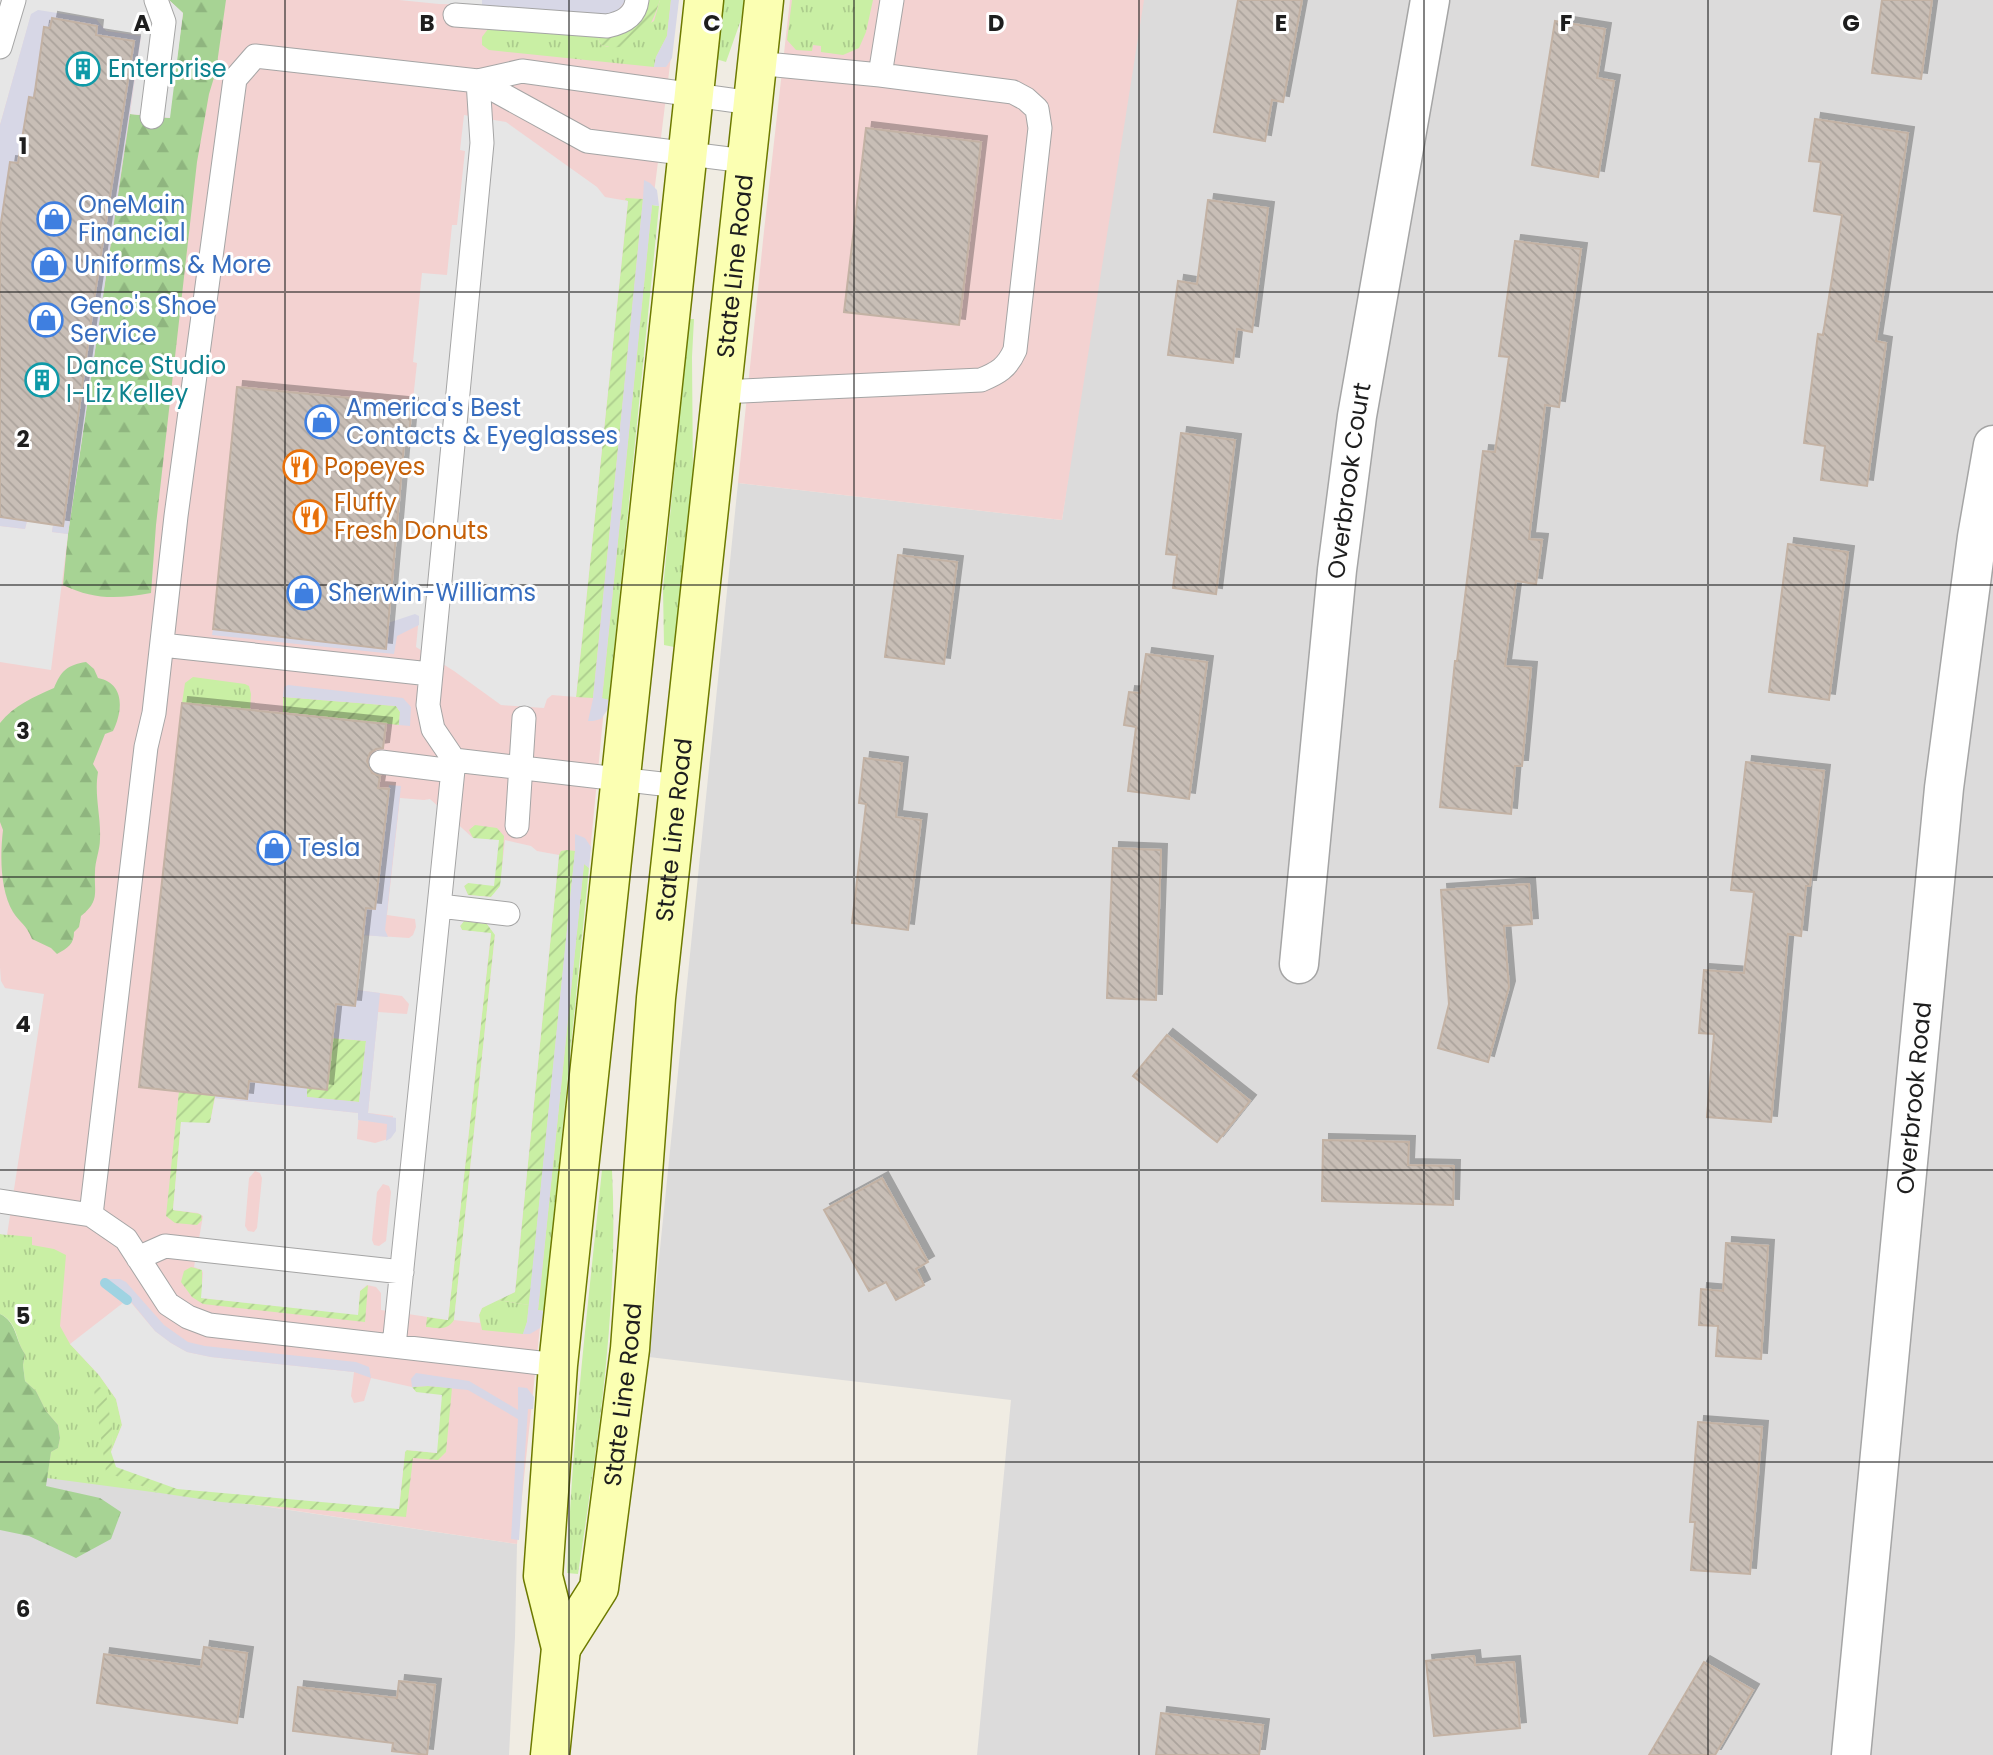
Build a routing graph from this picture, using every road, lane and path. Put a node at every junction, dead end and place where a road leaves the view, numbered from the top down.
1 (14, 0) edge
2 (156, 0) edge
3 (637, 0) edge
4 (704, 0) edge
5 (764, 0) edge
6 (891, 0) edge
7 (1430, 0) edge
8 (455, 15) dead end
9 (0, 47) edge
10 (756, 64) junction
11 (880, 75) junction
12 (478, 81) junction
13 (694, 94) junction
14 (752, 103) junction
15 (152, 117) dead end
16 (688, 154) junction
17 (745, 161) junction
18 (721, 392) junction
19 (1993, 445) edge
20 (162, 645) junction
21 (430, 674) junction
22 (524, 718) dead end
23 (382, 762) dead end
24 (454, 766) junction
25 (521, 769) junction
26 (621, 780) junction
27 (679, 786) junction
28 (517, 826) dead end
29 (440, 906) junction
30 (508, 914) dead end
31 (1299, 964) dead end
32 (0, 1201) edge
33 (91, 1215) junction
34 (138, 1258) junction
35 (402, 1272) junction
36 (394, 1346) junction
37 (558, 1365) junction
38 (561, 1648) junction
39 (550, 1755) edge
40 (1851, 1755) edge

1 - 9 lane
2 - 15 lane
3 - 8 lane
4 - 13 main road, State Line Road
5 - 10 main road, State Line Road
6 - 11 lane
7 - 31 street, Overbrook Court
10 - 11 lane
10 - 14 main road, State Line Road
11 - 18 lane
12 - 13 lane
12 - 16 lane
12 - 20 lane
12 - 21 lane
13 - 14 lane
13 - 16 main road, State Line Road
14 - 17 main road, State Line Road
16 - 17 lane
16 - 26 main road, State Line Road
17 - 18 main road, State Line Road
18 - 27 main road, State Line Road
19 - 40 street, Overbrook Road
20 - 21 lane
20 - 33 lane
21 - 24 lane
22 - 25 lane
23 - 24 lane
24 - 25 lane
24 - 29 lane
25 - 26 lane
25 - 28 lane
26 - 27 lane
26 - 37 main road, State Line Road
27 - 38 main road, State Line Road
29 - 30 lane
29 - 35 lane
32 - 33 lane
33 - 34 lane
34 - 35 lane
34 - 36 lane
35 - 36 lane
36 - 37 lane
37 - 38 main road, State Line Road
38 - 39 main road, State Line Road

